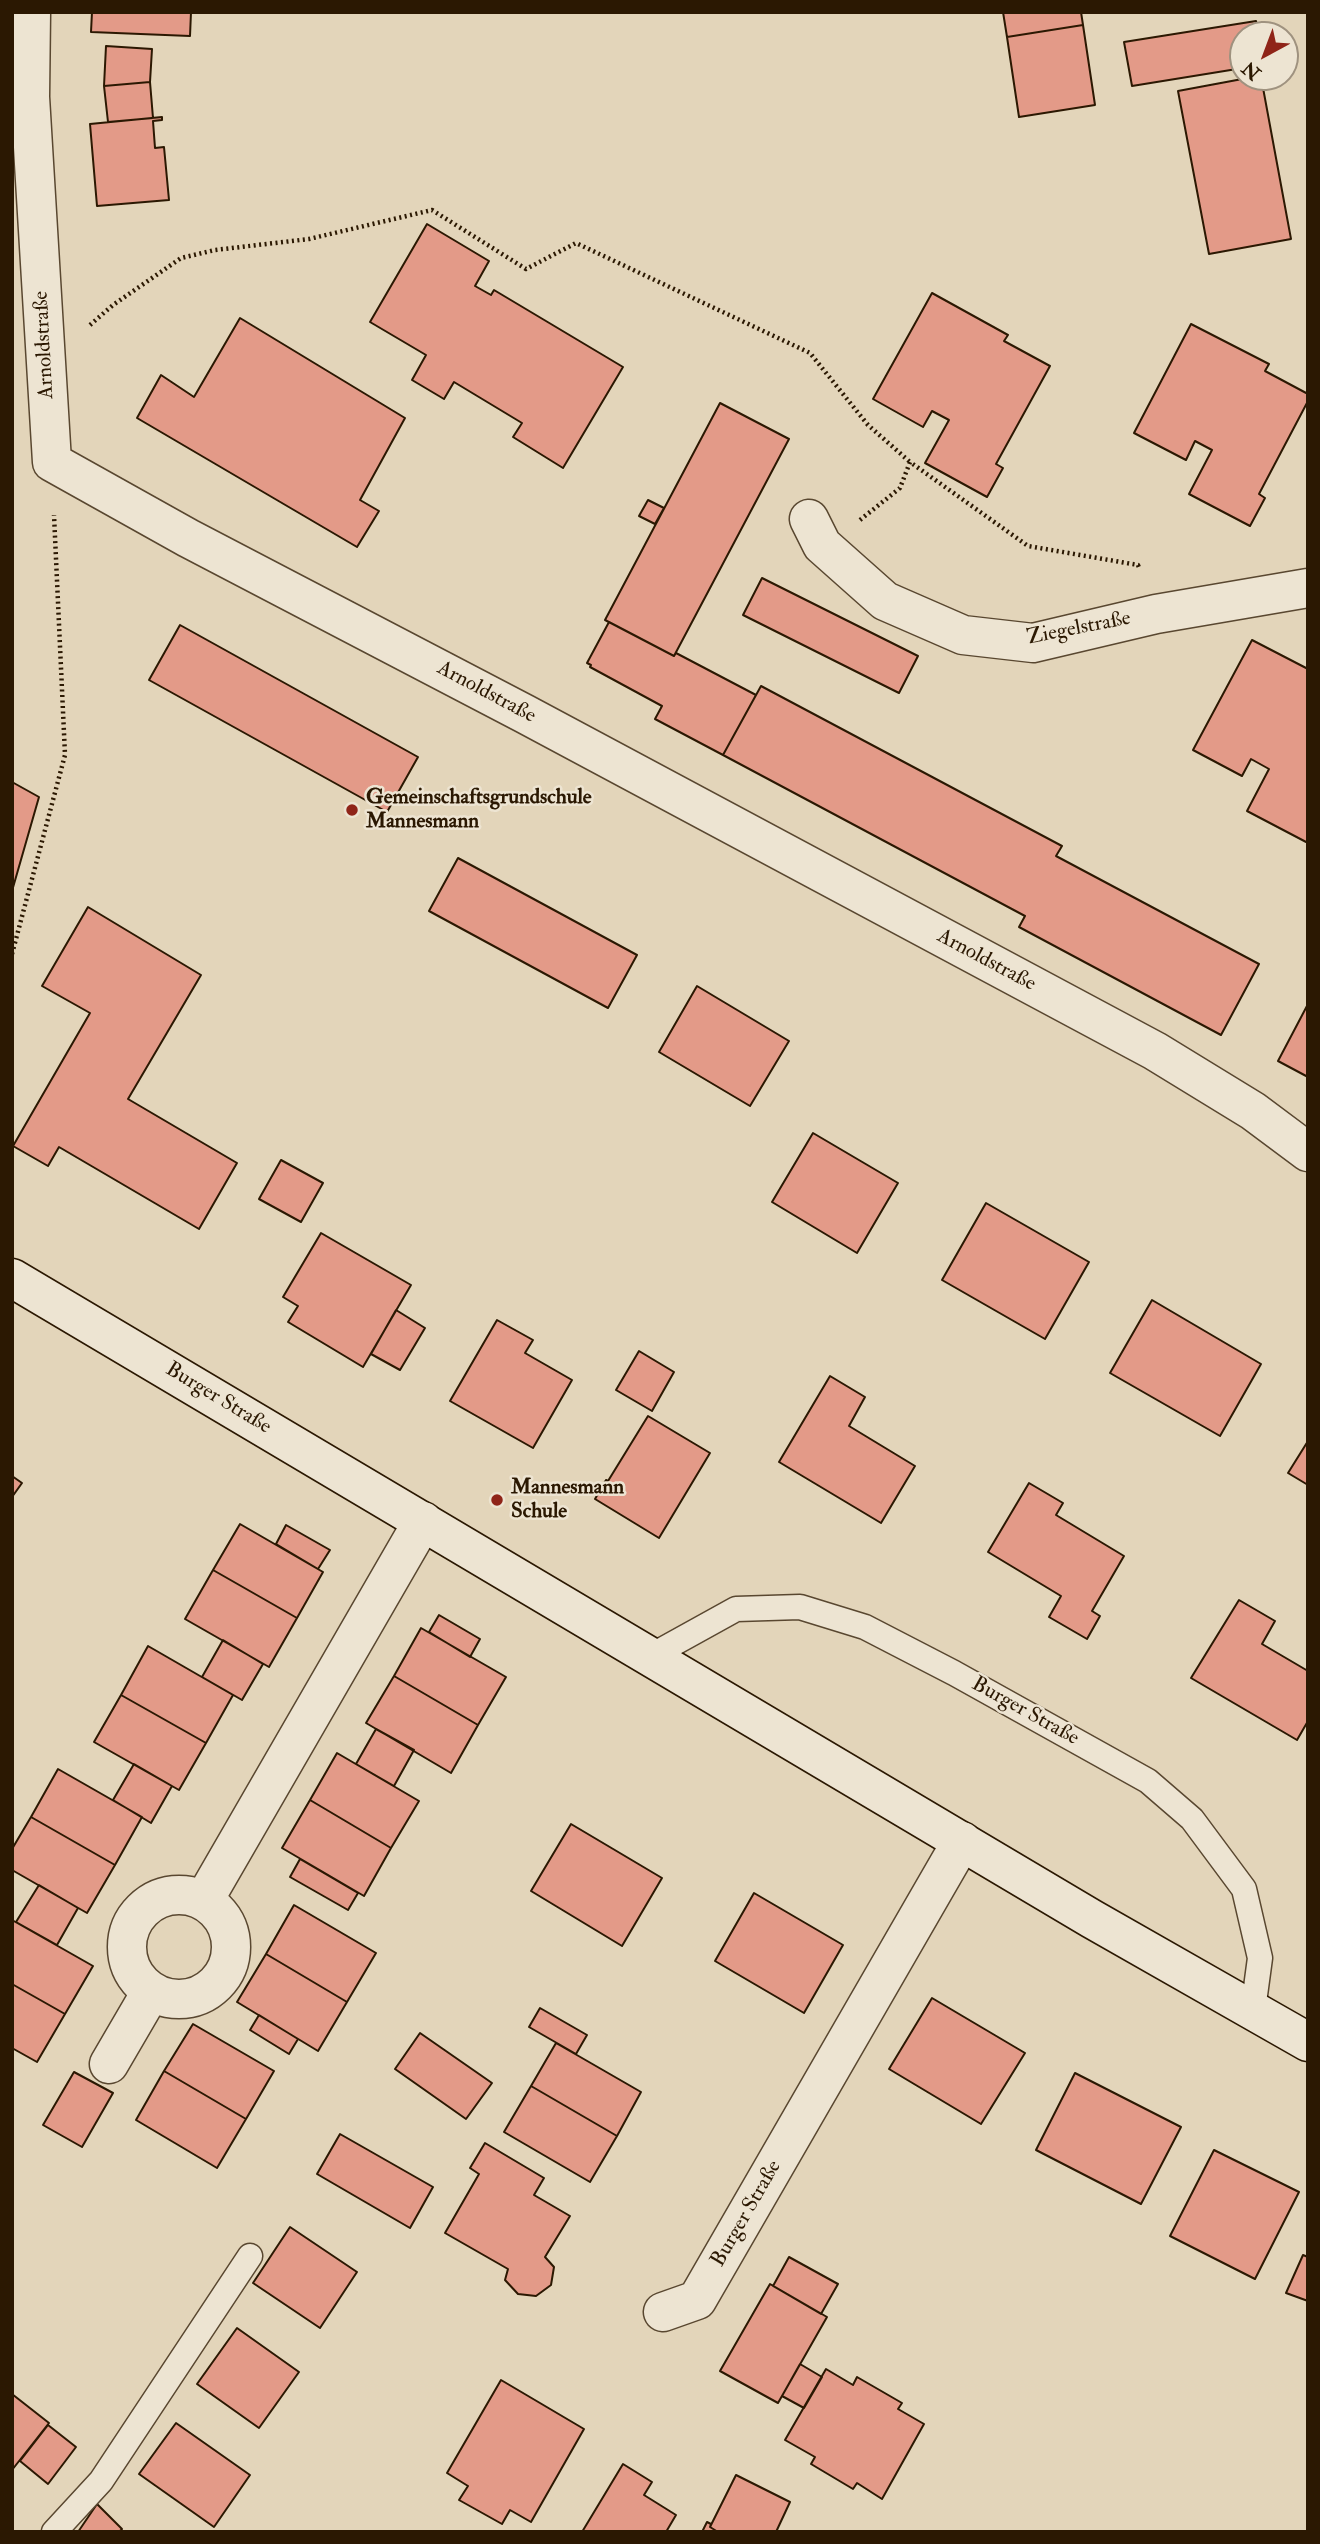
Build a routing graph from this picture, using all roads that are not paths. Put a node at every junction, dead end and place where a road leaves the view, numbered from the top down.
1 (31, 12) edge
2 (815, 532) road end
3 (1308, 588) edge
4 (1308, 1152) edge
5 (12, 1278) edge
6 (423, 1521) junction
7 (651, 1656) junction
8 (962, 1841) junction
9 (204, 1900) junction
10 (151, 1992) junction
11 (1253, 2010) junction
12 (1308, 2042) edge
13 (109, 2064) dead end
14 (250, 2256) dead end
15 (663, 2312) dead end
16 (54, 2532) edge

1 - 4 street, Arnoldstraße
2 - 3 street, Ziegelstraße
5 - 6 street, Burger Straße
6 - 7 street, Burger Straße
6 - 9 street
7 - 8 street, Burger Straße
7 - 11 lane, Burger Straße
8 - 11 street, Burger Straße
8 - 15 street, Burger Straße
9 - 10 street
9 - 10 street
10 - 13 street
11 - 12 street, Burger Straße
14 - 16 lane

